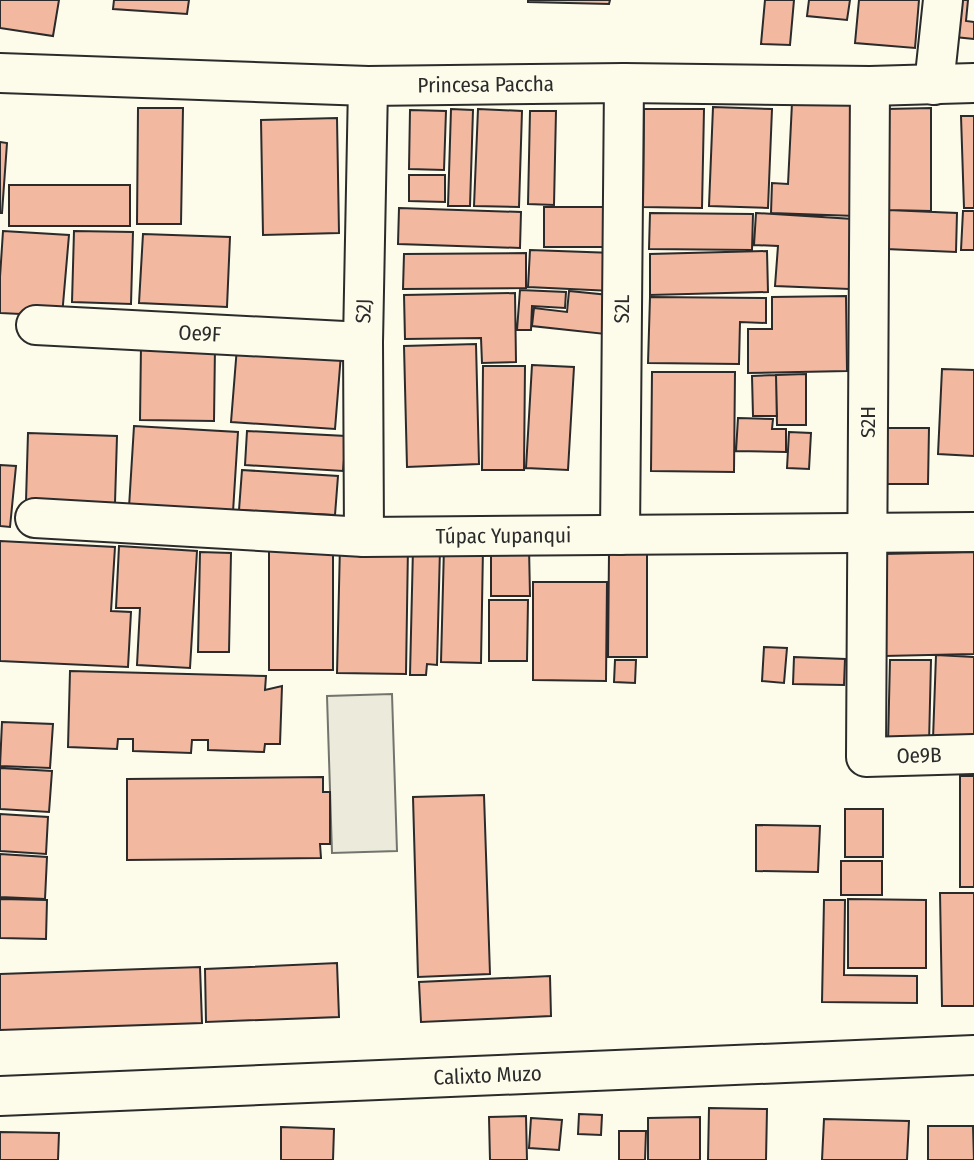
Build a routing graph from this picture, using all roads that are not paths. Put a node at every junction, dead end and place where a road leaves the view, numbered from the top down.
1 (943, 0) edge
2 (0, 73) edge
3 (624, 83) junction
4 (974, 83) edge
5 (934, 85) junction
6 (368, 86) junction
7 (870, 86) junction
8 (36, 325) dead end
9 (363, 342) junction
10 (35, 518) dead end
11 (974, 532) edge
12 (867, 533) junction
13 (620, 536) junction
14 (364, 537) junction
15 (974, 754) edge
16 (866, 757) joint
17 (974, 1055) edge
18 (0, 1097) edge

1 - 5 street
2 - 6 street, Princesa Paccha
3 - 6 street, Princesa Paccha
3 - 7 street, Princesa Paccha
3 - 13 street, S2L
4 - 5 street, Princesa Paccha
5 - 7 street, Princesa Paccha
6 - 9 street, S2J
7 - 12 street, S2H
8 - 9 street, Oe9F
9 - 14 street, S2J
10 - 14 street, Túpac Yupanqui
11 - 12 street, Túpac Yupanqui
12 - 13 street, Túpac Yupanqui
12 - 16 street, S2H
13 - 14 street, Túpac Yupanqui
15 - 16 street, Oe9B
17 - 18 street, Calixto Muzo

